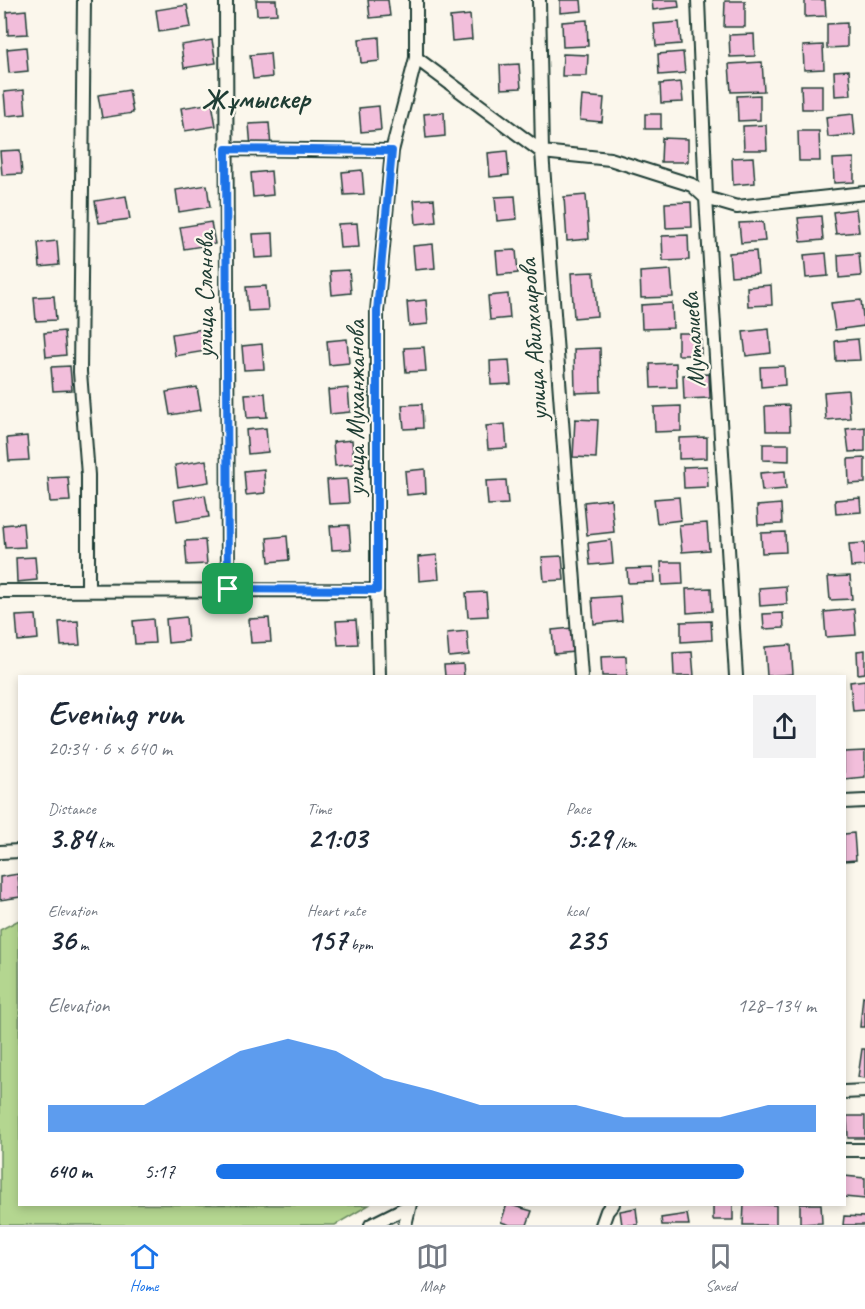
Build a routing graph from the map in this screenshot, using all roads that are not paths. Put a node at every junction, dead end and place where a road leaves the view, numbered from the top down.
1 (84, 0) edge
2 (226, 0) edge
3 (416, 0) edge
4 (539, 0) edge
5 (698, 0) edge
6 (416, 58) junction
7 (226, 149) junction
8 (392, 151) junction
9 (542, 152) junction
10 (865, 193) edge
11 (706, 198) junction
12 (228, 589) junction
13 (88, 590) junction
14 (377, 590) junction
15 (0, 591) edge
16 (380, 675) edge
17 (581, 675) edge
18 (736, 675) edge
19 (865, 801) edge
20 (846, 802) edge
21 (18, 851) edge
22 (0, 852) edge
23 (865, 1091) edge
24 (846, 1092) edge
25 (846, 1150) edge
26 (865, 1150) edge
27 (407, 1206) edge
28 (409, 1206) edge
29 (611, 1206) edge
30 (371, 1225) edge
31 (405, 1225) edge
32 (602, 1225) edge

1 - 13 street
2 - 7 street, улица Сланова
3 - 6 street, улица Муханжанова
4 - 9 street, улица Абилхаирова
5 - 11 street, Муталиева
6 - 8 street, улица Муханжанова
6 - 9 street
7 - 8 street
7 - 12 street, улица Сланова
8 - 14 street, улица Муханжанова
9 - 11 street
9 - 17 street, улица Абилхаирова
10 - 11 street
11 - 18 street, Муталиева
12 - 13 street
12 - 14 street
13 - 15 street
14 - 16 street, улица Муханжанова
19 - 20 street
21 - 22 street
23 - 24 street
25 - 26 street
27 - 30 street
28 - 31 street
29 - 32 street

